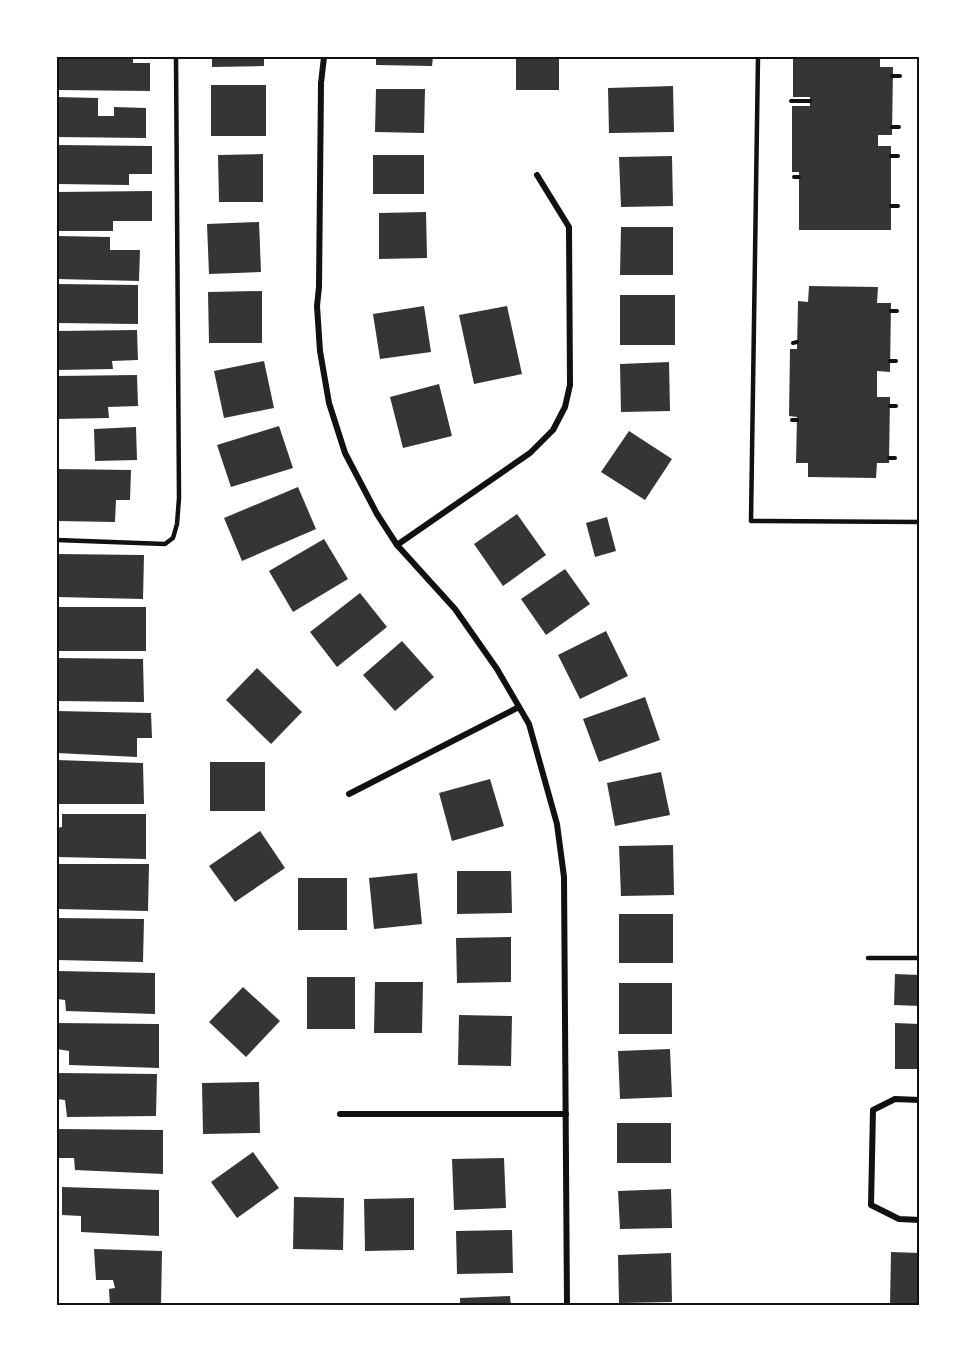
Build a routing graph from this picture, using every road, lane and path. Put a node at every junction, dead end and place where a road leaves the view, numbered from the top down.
1 (176, 57) edge
2 (324, 57) edge
3 (758, 57) edge
4 (892, 76) dead end
5 (900, 76) dead end
6 (791, 101) dead end
7 (810, 101) dead end
8 (892, 127) dead end
9 (899, 127) dead end
10 (891, 156) dead end
11 (898, 156) dead end
12 (537, 175) dead end
13 (891, 206) dead end
14 (898, 206) dead end
15 (891, 311) dead end
16 (897, 311) dead end
17 (890, 361) dead end
18 (896, 361) dead end
19 (890, 406) dead end
20 (896, 406) dead end
21 (889, 458) dead end
22 (895, 458) dead end
23 (920, 522) edge
24 (57, 540) edge
25 (397, 545) junction
26 (519, 707) junction
27 (349, 794) dead end
28 (867, 958) dead end
29 (920, 958) edge
30 (920, 1100) edge
31 (340, 1114) dead end
32 (566, 1114) junction
33 (920, 1220) edge
34 (567, 1306) edge

1 - 24 lane
2 - 25 street
3 - 23 lane
4 - 5 path
6 - 7 path
8 - 9 path
10 - 11 path
12 - 25 street
13 - 14 path
15 - 16 path
17 - 18 path
19 - 20 path
21 - 22 path
25 - 26 street
26 - 27 street
26 - 32 street
28 - 29 lane
30 - 33 street
31 - 32 street
32 - 34 street

